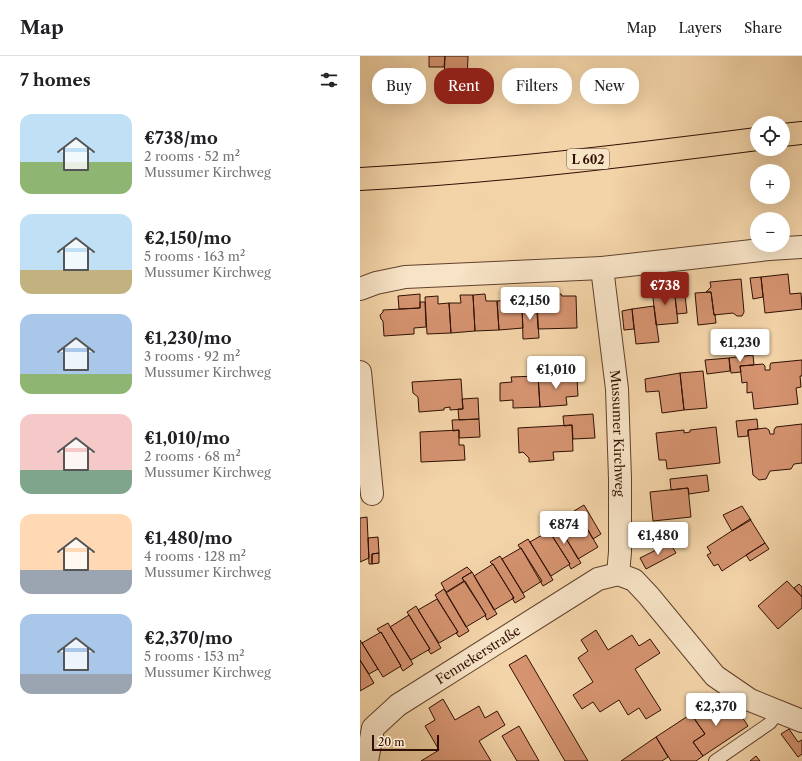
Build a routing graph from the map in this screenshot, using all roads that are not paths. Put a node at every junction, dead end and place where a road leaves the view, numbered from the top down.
1 (802, 133) edge
2 (790, 134) edge
3 (750, 140) edge
4 (360, 179) edge
5 (802, 247) edge
6 (602, 268) junction
7 (360, 289) edge
8 (360, 372) edge
9 (372, 494) dead end
10 (618, 574) junction
11 (779, 712) junction
12 (802, 721) edge
13 (368, 761) edge
14 (715, 761) edge

1 - 2 main road
3 - 4 main road, L 602
5 - 6 street
6 - 7 street
6 - 10 street, Mussumer Kirchweg
8 - 9 street
10 - 11 street
10 - 13 street, Fennekerstraße
11 - 12 street
11 - 14 lane

